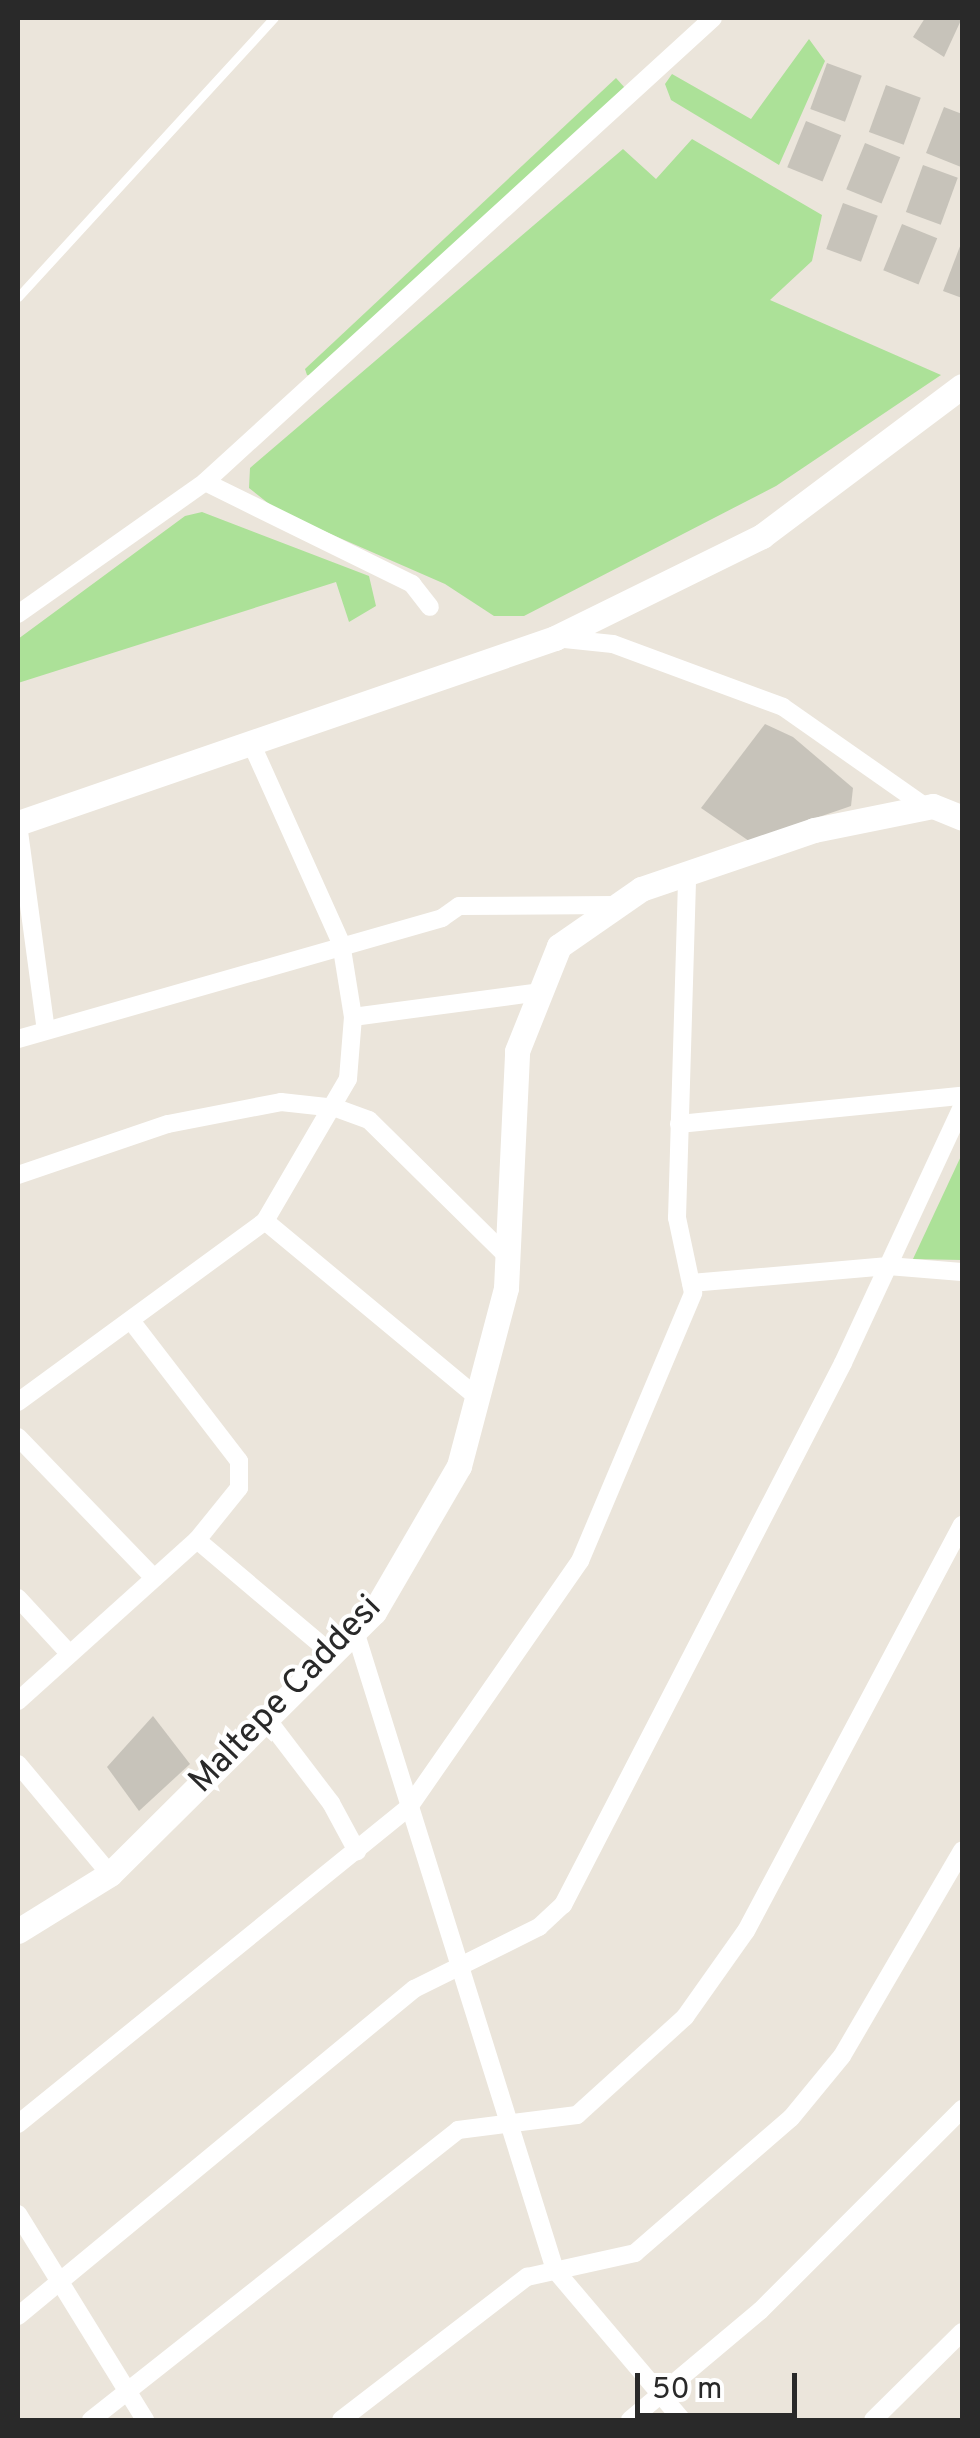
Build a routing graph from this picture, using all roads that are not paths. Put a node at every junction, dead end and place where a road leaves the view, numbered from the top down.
1 (274, 18) edge
2 (713, 18) edge
3 (18, 297) edge
4 (962, 386) edge
5 (206, 482) junction
6 (430, 606) dead end
7 (18, 614) edge
8 (555, 638) junction
9 (252, 745) junction
10 (926, 807) junction
11 (962, 818) edge
12 (18, 824) edge
13 (688, 873) junction
14 (618, 905) junction
15 (341, 944) junction
16 (541, 992) junction
17 (354, 1017) junction
18 (46, 1030) junction
19 (18, 1039) edge
20 (962, 1096) edge
21 (962, 1106) edge
22 (336, 1108) junction
23 (679, 1124) junction
24 (18, 1174) edge
25 (266, 1220) junction
26 (508, 1257) junction
27 (888, 1266) junction
28 (962, 1272) edge
29 (691, 1283) junction
30 (132, 1322) junction
31 (477, 1397) junction
32 (18, 1402) edge
33 (18, 1437) edge
34 (962, 1526) edge
35 (197, 1540) junction
36 (154, 1578) junction
37 (18, 1598) edge
38 (355, 1631) junction
39 (68, 1652) junction
40 (332, 1654) junction
41 (18, 1701) edge
42 (267, 1719) junction
43 (18, 1764) edge
44 (409, 1807) junction
45 (357, 1851) junction
46 (962, 1851) edge
47 (110, 1874) junction
48 (18, 1931) edge
49 (461, 1964) junction
50 (962, 2109) edge
51 (18, 2124) edge
52 (507, 2124) junction
53 (18, 2214) edge
54 (556, 2270) junction
55 (57, 2284) junction
56 (18, 2316) edge
57 (962, 2332) edge
58 (124, 2393) junction
59 (662, 2397) junction
60 (91, 2420) edge
61 (145, 2420) edge
62 (341, 2420) edge
63 (630, 2420) edge
64 (682, 2420) edge
65 (874, 2420) edge

1 - 3 lane
2 - 5 street
4 - 8 street
5 - 6 street
5 - 7 street
8 - 9 street
8 - 10 street
9 - 12 street
9 - 15 street
10 - 11 street, Maltepe Caddesi
10 - 13 street, Maltepe Caddesi
12 - 18 street
13 - 14 street, Maltepe Caddesi
13 - 23 street
14 - 15 street
14 - 16 street, Maltepe Caddesi
15 - 17 street
15 - 18 street
16 - 17 street
16 - 26 street, Maltepe Caddesi
17 - 22 street
18 - 19 street
20 - 23 street
21 - 27 street
22 - 24 street
22 - 25 street
22 - 26 street
23 - 29 street
25 - 30 street
25 - 31 street
26 - 31 street, Maltepe Caddesi
27 - 28 street
27 - 29 street
27 - 49 street
29 - 44 street
30 - 32 street
30 - 35 street
31 - 38 street, Maltepe Caddesi
33 - 36 street
34 - 52 street
35 - 36 street
35 - 40 street
36 - 39 street
37 - 39 street
38 - 40 street, Maltepe Caddesi
38 - 44 street
39 - 41 street
40 - 42 street, Maltepe Caddesi
42 - 45 street
42 - 47 street, Maltepe Caddesi
43 - 47 street
44 - 45 street
44 - 49 street
45 - 51 street
46 - 54 street
47 - 48 street, Maltepe Caddesi
49 - 52 street
49 - 55 street
50 - 59 street
52 - 54 street
52 - 58 street
53 - 55 street
54 - 59 street
54 - 62 street
55 - 56 street
55 - 58 street
57 - 65 street
58 - 60 street
58 - 61 street
59 - 63 street
59 - 64 street

